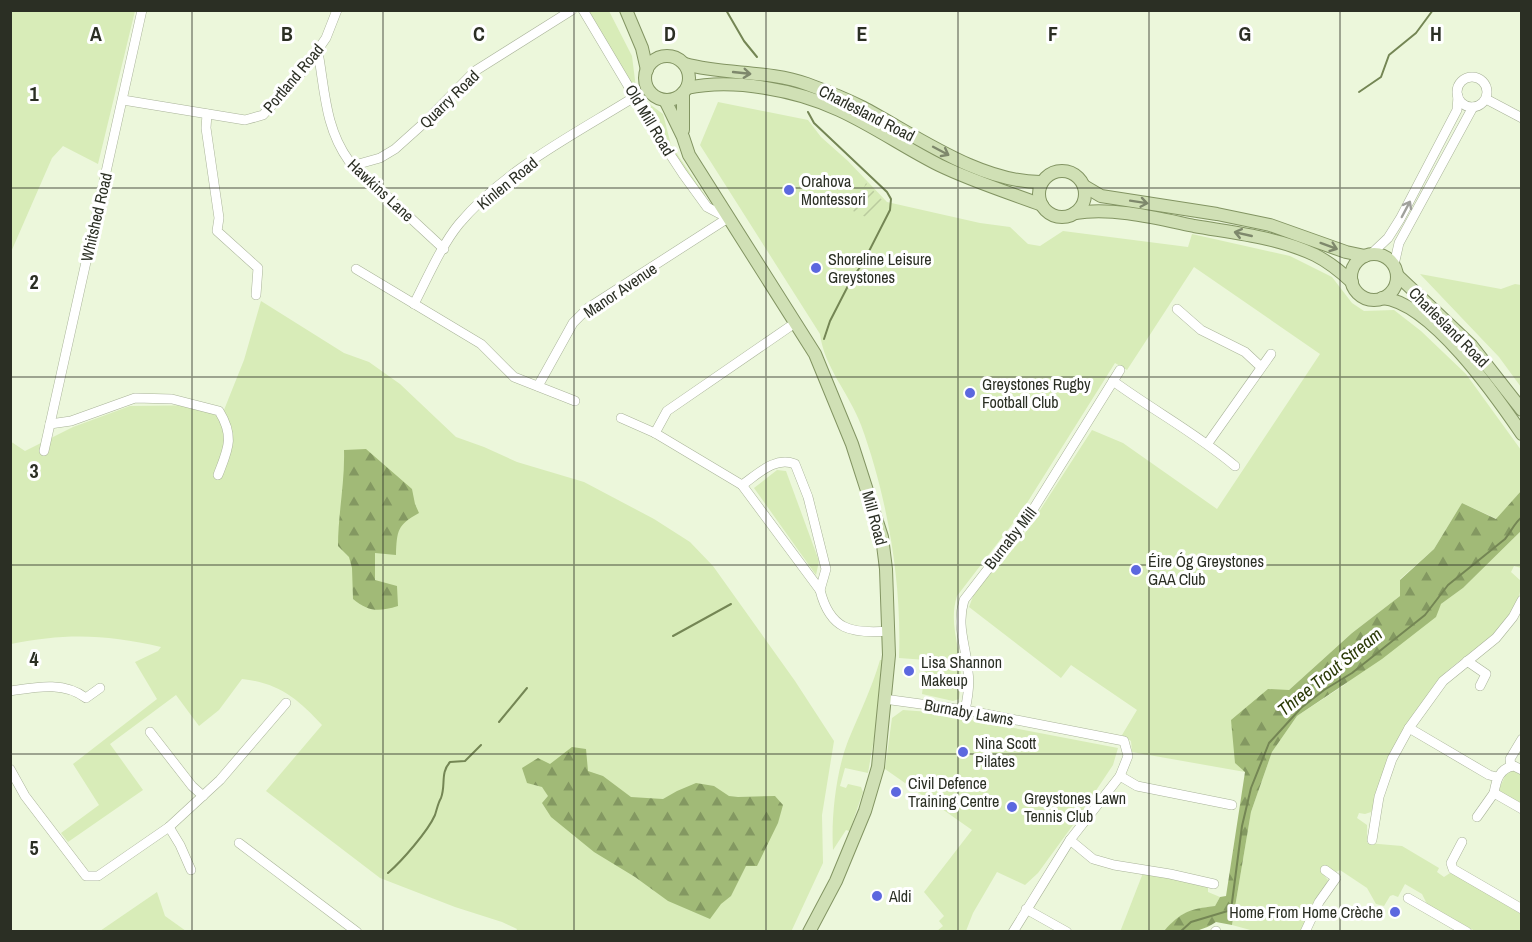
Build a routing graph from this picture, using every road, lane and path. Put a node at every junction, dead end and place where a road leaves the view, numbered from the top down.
1 (142, 10) edge
2 (337, 10) edge
3 (584, 10) edge
4 (626, 10) edge
5 (571, 11) edge
6 (635, 31) junction
7 (318, 52) junction
8 (664, 56) junction
9 (685, 64) junction
10 (647, 70) junction
11 (685, 90) junction
12 (636, 96) junction
13 (1458, 96) junction
14 (1486, 99) junction
15 (123, 100) junction
16 (665, 100) junction
17 (1473, 107) junction
18 (207, 114) junction
19 (1521, 118) edge
20 (683, 137) junction
21 (355, 165) junction
22 (1042, 182) junction
23 (1084, 186) junction
24 (1042, 205) junction
25 (1075, 213) junction
26 (728, 219) junction
27 (444, 249) junction
28 (1367, 255) junction
29 (356, 269) dead end
30 (1395, 270) junction
31 (1352, 282) junction
32 (256, 295) dead end
33 (1382, 298) junction
34 (414, 304) junction
35 (1177, 309) dead end
36 (795, 323) junction
37 (1271, 354) dead end
38 (1261, 367) junction
39 (1120, 370) dead end
40 (1113, 381) junction
41 (538, 386) junction
42 (574, 400) dead end
43 (1521, 410) edge
44 (621, 418) dead end
45 (50, 424) junction
46 (654, 432) junction
47 (1521, 434) edge
48 (1208, 443) junction
49 (44, 451) dead end
50 (1235, 466) dead end
51 (218, 475) dead end
52 (742, 485) junction
53 (820, 591) junction
54 (1521, 600) edge
55 (889, 631) junction
56 (1467, 661) junction
57 (1493, 665) dead end
58 (1486, 674) junction
59 (1480, 686) dead end
60 (100, 688) dead end
61 (10, 691) edge
62 (884, 699) junction
63 (286, 703) dead end
64 (965, 710) junction
65 (1409, 728) junction
66 (150, 732) dead end
67 (1521, 739) edge
68 (1510, 766) junction
69 (10, 770) edge
70 (1521, 770) edge
71 (1120, 776) junction
72 (1497, 777) junction
73 (1494, 793) junction
74 (203, 796) junction
75 (1233, 805) dead end
76 (1521, 809) edge
77 (1477, 817) dead end
78 (169, 827) junction
79 (1070, 840) junction
80 (1372, 840) dead end
81 (1462, 842) dead end
82 (239, 843) dead end
83 (191, 870) dead end
84 (1325, 870) dead end
85 (1214, 884) dead end
86 (1408, 898) dead end
87 (1026, 909) junction
88 (1521, 909) edge
89 (354, 931) edge
90 (1063, 931) edge
91 (808, 932) edge
92 (1013, 932) edge
93 (1305, 932) edge
94 (1467, 932) edge

1 - 15 street, Whitshed Road
2 - 7 street, Portland Road
3 - 12 street, Old Mill Road
4 - 6 main road
5 - 21 street, Quarry Road
6 - 8 main road
6 - 10 main road
7 - 18 street, Portland Road
7 - 21 street, Hawkins Lane
8 - 9 main road
8 - 10 main road
9 - 11 main road
9 -> 22 main road, Charlesland Road
10 - 16 main road
11 - 16 main road
11 - 20 main road, Mill Road
11 - 24 main road, Charlesland Road
12 - 26 street, Old Mill Road
12 - 27 street, Kinlen Road
13 - 14 street
13 - 17 street
28 -> 13 street
14 - 17 street
14 - 19 street
15 - 18 street, Portland Road
15 - 45 street, Whitshed Road
16 - 20 main road, Mill Road
17 - 30 street
18 - 32 street
20 - 26 main road, Mill Road
21 - 27 street, Hawkins Lane
22 - 23 main road
22 - 24 main road
23 - 25 main road
23 -> 28 main road
24 - 25 main road
31 -> 25 main road
26 - 36 main road, Mill Road
26 - 41 street, Manor Avenue
27 - 34 street, Kinlen Road
28 - 30 main road
28 - 31 main road
29 - 34 street
30 - 33 main road
30 - 43 main road, Charlesland Road
31 - 33 main road
33 - 47 main road, Charlesland Road
34 - 41 street
35 - 38 street
36 - 46 street
36 - 55 main road, Mill Road
37 - 38 street
38 - 48 street
39 - 40 street, Burnaby Mill
40 - 48 street
40 - 64 street, Burnaby Mill
41 - 42 street
44 - 46 street
45 - 49 street, Whitshed Road
45 - 51 street
46 - 52 street
48 - 50 street
52 - 53 street
52 - 53 street
53 - 55 street
54 - 56 street
55 - 62 main road, Mill Road
56 - 58 street
56 - 65 street
57 - 58 street
58 - 59 street
60 - 61 street
62 - 64 street, Burnaby Lawns
62 - 91 main road, Mill Road
63 - 74 street
64 - 71 street, Burnaby Lawns
65 - 72 street
65 - 80 street
66 - 74 street
67 - 68 street
68 - 70 street
68 - 72 street
69 - 78 street
71 - 75 street
71 - 79 street, Burnaby Lawns
72 - 73 street
73 - 76 street
73 - 77 street
74 - 78 street
78 - 83 street
79 - 85 street
79 - 87 street, Burnaby Lawns
81 - 88 street
82 - 89 street
84 - 93 street
86 - 94 street
87 - 90 street
87 - 92 street, Burnaby Lawns

